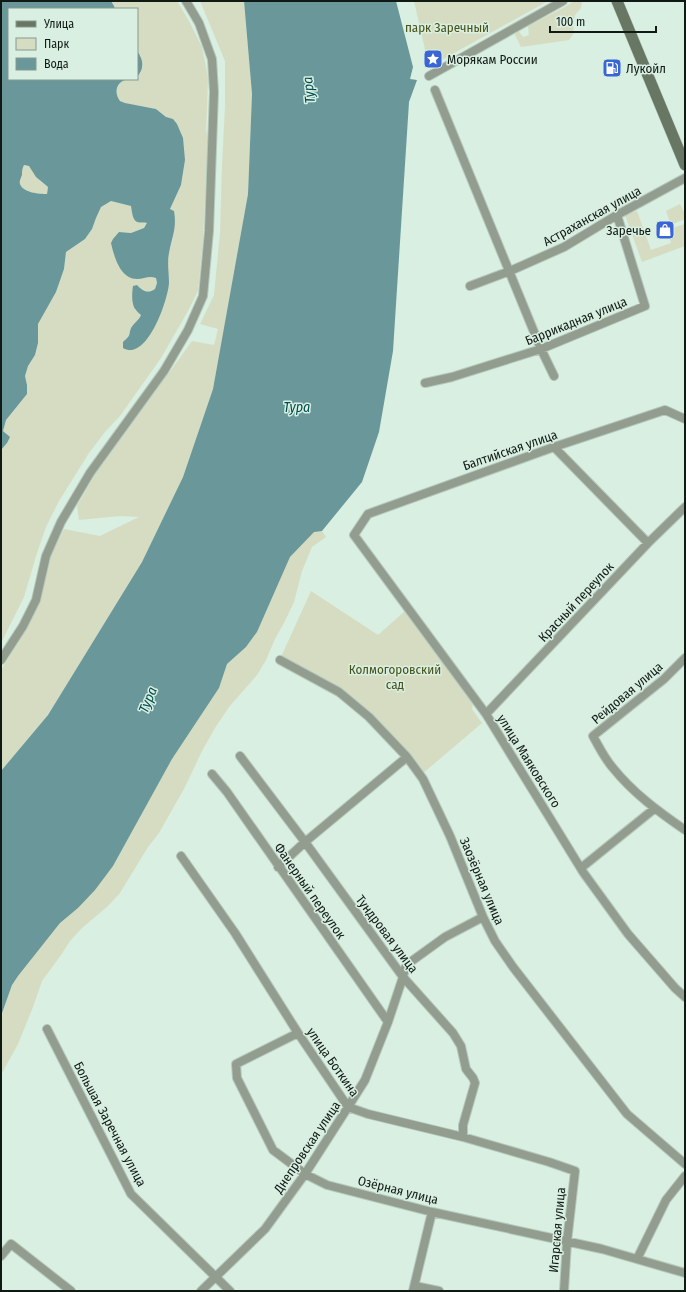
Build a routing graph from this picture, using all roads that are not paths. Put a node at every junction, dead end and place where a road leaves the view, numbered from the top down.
1 (186, 1) edge
2 (563, 1) edge
3 (617, 1) edge
4 (429, 76) dead end
5 (435, 90) dead end
6 (685, 165) edge
7 (685, 178) edge
8 (617, 215) junction
9 (510, 271) junction
10 (470, 286) dead end
11 (541, 349) junction
12 (554, 376) dead end
13 (425, 383) dead end
14 (685, 419) edge
15 (554, 447) junction
16 (685, 507) edge
17 (354, 534) joint
18 (648, 543) junction
19 (685, 658) edge
20 (1, 660) edge
21 (280, 660) dead end
22 (486, 714) junction
23 (240, 756) dead end
24 (407, 757) junction
25 (212, 774) dead end
26 (654, 809) junction
27 (685, 830) edge
28 (305, 842) junction
29 (181, 856) dead end
30 (278, 867) junction
31 (581, 868) junction
32 (482, 917) junction
33 (403, 977) junction
34 (685, 997) edge
35 (388, 1022) junction
36 (48, 1029) dead end
37 (298, 1033) junction
38 (348, 1107) junction
39 (463, 1137) junction
40 (685, 1164) edge
41 (575, 1171) joint
42 (305, 1174) junction
43 (685, 1176) edge
44 (432, 1212) junction
45 (567, 1242) junction
46 (1, 1256) edge
47 (637, 1259) junction
48 (685, 1274) edge
49 (215, 1277) junction
50 (414, 1289) edge
51 (71, 1291) edge
52 (201, 1291) edge
53 (230, 1291) edge
54 (439, 1291) edge
55 (564, 1291) edge

1 - 20 street
2 - 4 street
3 - 6 main road
5 - 9 street
7 - 8 street, Астраханская улица
8 - 9 street, Астраханская улица
8 - 11 street, Баррикадная улица
9 - 10 street, Астраханская улица
9 - 11 street
11 - 12 street
11 - 13 street, Баррикадная улица
14 - 15 street, Балтийская улица
15 - 17 street, Балтийская улица
15 - 18 street
16 - 18 street, Красный переулок
17 - 22 street, улица Маяковского
18 - 22 street, Красный переулок
19 - 26 street, Рейдовая улица
21 - 24 street, Заозёрная улица
22 - 31 street, улица Маяковского
23 - 28 street, Тундровая улица
24 - 28 street
24 - 32 street, Заозёрная улица
25 - 30 street, Фанерный переулок
26 - 27 street, Рейдовая улица
26 - 31 street
28 - 30 street
28 - 33 street, Тундровая улица
29 - 37 street, улица Боткина
30 - 35 street, Фанерный переулок
31 - 34 street, улица Маяковского
32 - 33 street, Днепровская улица
32 - 40 street, Заозёрная улица
33 - 35 street, Днепровская улица
33 - 39 street, Тундровая улица
35 - 38 street, Днепровская улица
36 - 49 street, Большая Заречная улица
37 - 38 street, улица Боткина
37 - 42 street, Озёрная улица
38 - 39 street, улица Боткина
38 - 42 street, Днепровская улица
39 - 41 street, улица Боткина
41 - 45 street, Игарская улица
42 - 44 street, Озёрная улица
42 - 49 street, Днепровская улица
43 - 47 street
44 - 45 street, Озёрная улица
44 - 50 street
45 - 47 street, Озёрная улица
45 - 55 street, Игарская улица
46 - 51 street
47 - 48 street, Озёрная улица
49 - 52 street, Днепровская улица
49 - 53 street, Большая Заречная улица
50 - 54 street

